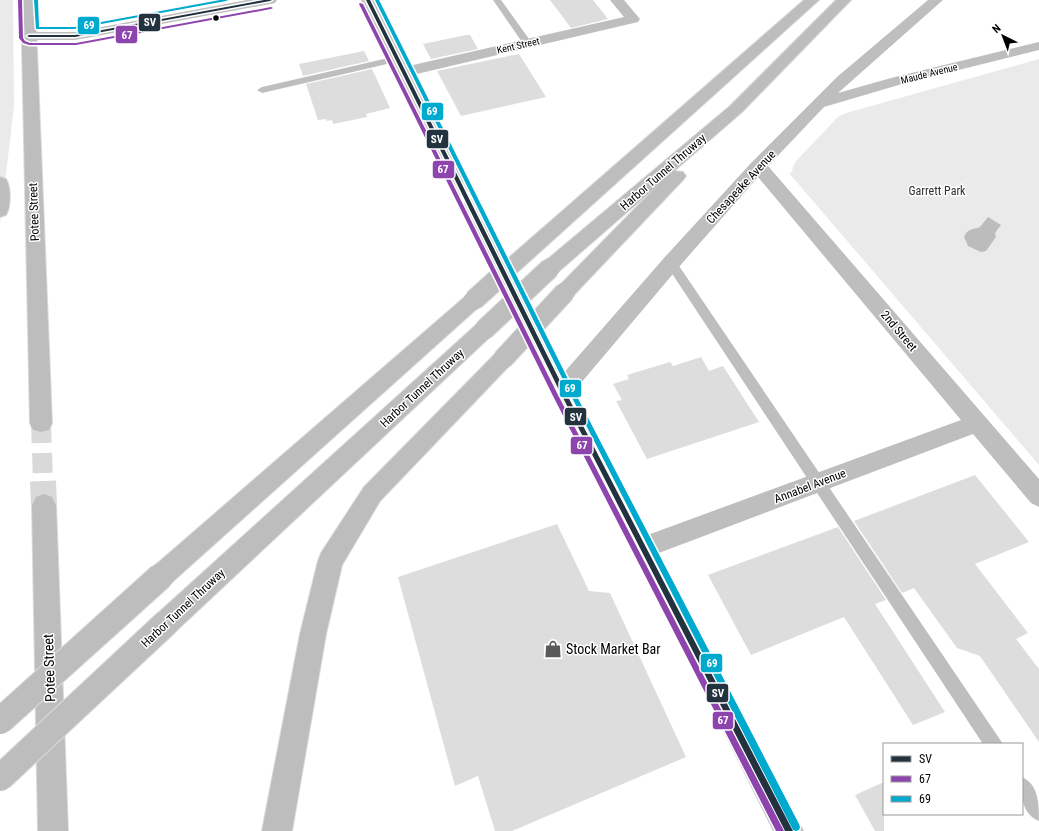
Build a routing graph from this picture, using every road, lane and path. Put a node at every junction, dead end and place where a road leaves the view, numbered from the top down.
1 (28, 0) edge
2 (270, 0) edge
3 (368, 0) edge
4 (497, 0) edge
5 (617, 0) edge
6 (812, 0) edge
7 (844, 0) edge
8 (936, 0) edge
9 (29, 36) junction
10 (527, 43) junction
11 (1039, 46) edge
12 (401, 65) junction
13 (262, 90) dead end
14 (821, 103) junction
15 (736, 109) junction
16 (758, 166) junction
17 (458, 179) tunnel mouth
18 (0, 183) edge
19 (0, 211) edge
20 (480, 226) tunnel mouth
21 (671, 263) junction
22 (562, 390) junction
23 (977, 423) junction
24 (41, 424) tunnel mouth
25 (818, 482) junction
26 (1039, 496) edge
27 (44, 505) tunnel mouth
28 (643, 548) junction
29 (0, 721) edge
30 (993, 743) edge
31 (0, 778) edge
32 (1023, 788) edge
33 (1039, 812) edge
34 (53, 831) edge
35 (277, 831) edge
36 (789, 831) edge

1 - 9 main road, Potee Street
2 - 9 street
3 - 12 main road
4 - 10 lane
5 - 10 street, Kent Street
6 - 29 main road, bridge
7 - 15 main road, Harbor Tunnel Thruway
8 - 14 street, Chesapeake Avenue
9 - 24 main road, Potee Street
10 - 12 street, Kent Street
11 - 14 street, Maude Avenue
12 - 13 lane
12 - 17 main road
14 - 16 street, Chesapeake Avenue
15 - 31 main road, Harbor Tunnel Thruway, bridge
15 - 35 main road, bridge
16 - 21 street, Chesapeake Avenue
16 - 23 street, 2nd Street
18 - 19 main road
20 - 22 main road
21 - 22 street, Chesapeake Avenue
21 - 25 lane
22 - 28 main road
23 - 25 street, Annabel Avenue
23 - 26 street, 2nd Street
25 - 28 street, Annabel Avenue
25 - 30 lane
27 - 34 main road, Potee Street
28 - 36 main road
32 - 33 lane

